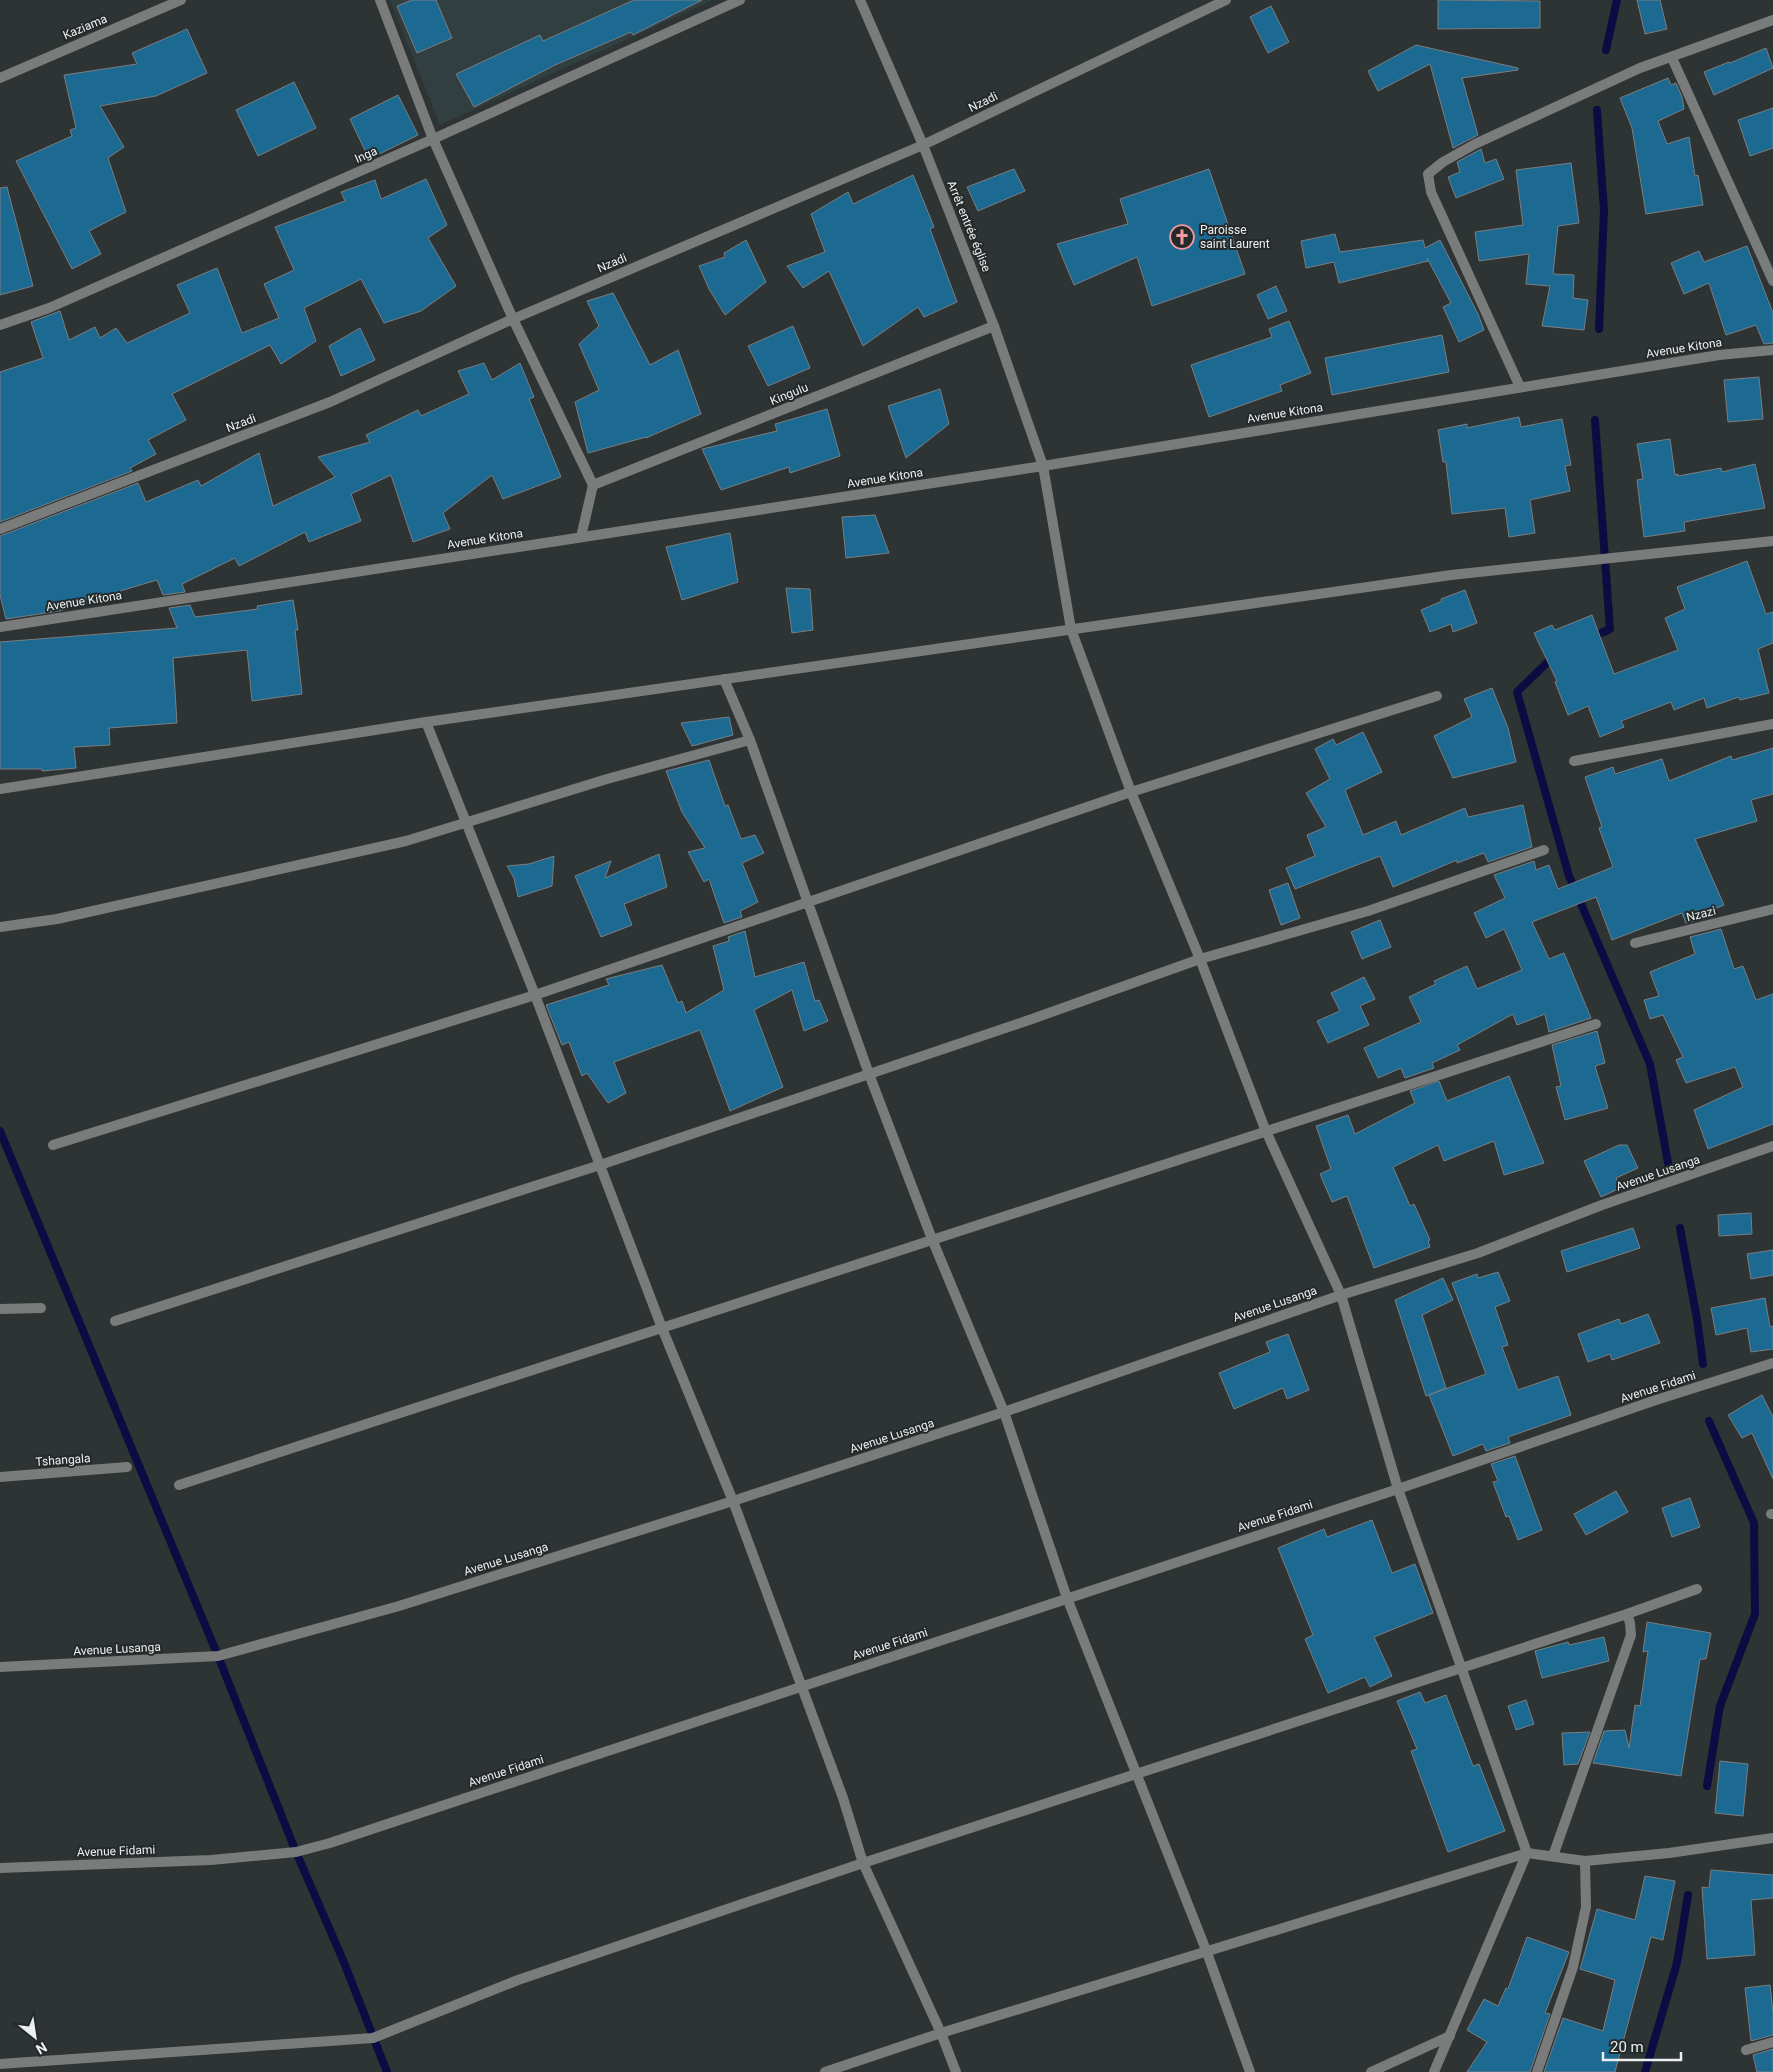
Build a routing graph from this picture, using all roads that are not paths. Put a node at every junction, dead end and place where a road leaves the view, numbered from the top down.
1 (180, 0) edge
2 (380, 0) edge
3 (740, 0) edge
4 (860, 0) edge
5 (1226, 0) edge
6 (1773, 20) edge
7 (1672, 58) junction
8 (0, 78) edge
9 (434, 139) junction
10 (923, 145) junction
11 (1771, 269) edge
12 (1773, 281) edge
13 (513, 318) junction
14 (0, 325) edge
15 (994, 326) junction
16 (1773, 350) edge
17 (1520, 387) junction
18 (1043, 466) junction
19 (593, 485) junction
20 (0, 529) edge
21 (581, 537) junction
22 (1773, 541) edge
23 (0, 627) edge
24 (1071, 629) junction
25 (724, 679) junction
26 (1437, 696) dead end
27 (426, 722) junction
28 (1773, 724) edge
29 (750, 740) junction
30 (1574, 761) dead end
31 (0, 788) edge
32 (1131, 792) junction
33 (467, 821) junction
34 (1544, 850) dead end
35 (807, 902) junction
36 (1773, 909) edge
37 (0, 928) edge
38 (1634, 943) dead end
39 (1200, 959) junction
40 (535, 995) junction
41 (1596, 1024) dead end
42 (869, 1074) junction
43 (1265, 1129) junction
44 (53, 1145) dead end
45 (1773, 1146) edge
46 (600, 1165) junction
47 (932, 1239) junction
48 (1341, 1294) junction
49 (41, 1308) dead end
50 (0, 1309) edge
51 (115, 1321) dead end
52 (662, 1328) junction
53 (1773, 1364) edge
54 (1004, 1412) junction
55 (127, 1468) dead end
56 (0, 1477) edge
57 (179, 1484) dead end
58 (1398, 1489) junction
59 (733, 1501) junction
60 (1697, 1589) dead end
61 (1067, 1598) junction
62 (1627, 1614) junction
63 (1463, 1666) junction
64 (0, 1667) edge
65 (801, 1687) junction
66 (1138, 1774) junction
67 (1773, 1838) edge
68 (1527, 1853) junction
69 (1554, 1856) junction
70 (1586, 1861) junction
71 (864, 1863) junction
72 (0, 1868) edge
73 (1206, 1950) junction
74 (941, 2032) junction
75 (1450, 2036) junction
76 (1773, 2042) edge
77 (1746, 2050) dead end
78 (0, 2064) edge
79 (825, 2072) edge
80 (956, 2072) edge
81 (1250, 2072) edge
82 (1370, 2072) edge
83 (1434, 2072) edge
84 (1537, 2072) edge

1 - 8 street, Kaziama
2 - 9 street
3 - 9 street, Inga
4 - 10 street, Arrêt entrée église
5 - 10 street, Nzadi
6 - 7 street
7 - 11 street
7 - 17 street
9 - 13 street
9 - 14 street, Inga
10 - 13 street, Nzadi
10 - 15 street, Arrêt entrée église
11 - 12 street
13 - 19 street
13 - 20 street, Nzadi
15 - 18 street, Arrêt entrée église
15 - 19 street, Kingulu
16 - 17 street, Avenue Kitona
17 - 18 street, Avenue Kitona
18 - 21 street, Avenue Kitona
18 - 24 street, Arrêt entrée église
19 - 21 street
21 - 23 street, Avenue Kitona
22 - 24 street
24 - 25 street
24 - 32 street, Arrêt entrée église
25 - 27 street
25 - 29 street
26 - 32 street
27 - 31 street
27 - 33 street
28 - 30 street
29 - 33 street
29 - 35 street
32 - 35 street
32 - 39 street, Arrêt entrée église
33 - 37 street
33 - 40 street
34 - 39 street
35 - 40 street
35 - 42 street
36 - 38 street, Nzazi
39 - 42 street
39 - 43 street, Arrêt entrée église
40 - 44 street
40 - 46 street
41 - 43 street
42 - 46 street
42 - 47 street
43 - 47 street
43 - 48 street, Arrêt entrée église
45 - 48 street, Avenue Lusanga
46 - 51 street
46 - 52 street
47 - 52 street
47 - 54 street
48 - 54 street, Avenue Lusanga
48 - 58 street, Arrêt entrée église
49 - 50 street
52 - 57 street
52 - 59 street
53 - 58 street, Avenue Fidami
54 - 59 street, Avenue Lusanga
54 - 61 street
55 - 56 street, Tshangala
58 - 61 street, Avenue Fidami
58 - 63 street, Arrêt entrée église
59 - 64 street, Avenue Lusanga
59 - 65 street
60 - 62 street
61 - 65 street, Avenue Fidami
61 - 66 street
62 - 63 street
62 - 69 street
63 - 66 street
63 - 68 street, Arrêt entrée église
65 - 71 street
65 - 72 street, Avenue Fidami
66 - 71 street
66 - 73 street
67 - 70 street
68 - 69 street
68 - 73 street
68 - 75 street
69 - 70 street
70 - 84 street
71 - 74 street
71 - 78 street
73 - 74 street
73 - 81 street
74 - 79 street
74 - 80 street
75 - 82 street
75 - 83 street
76 - 77 street

